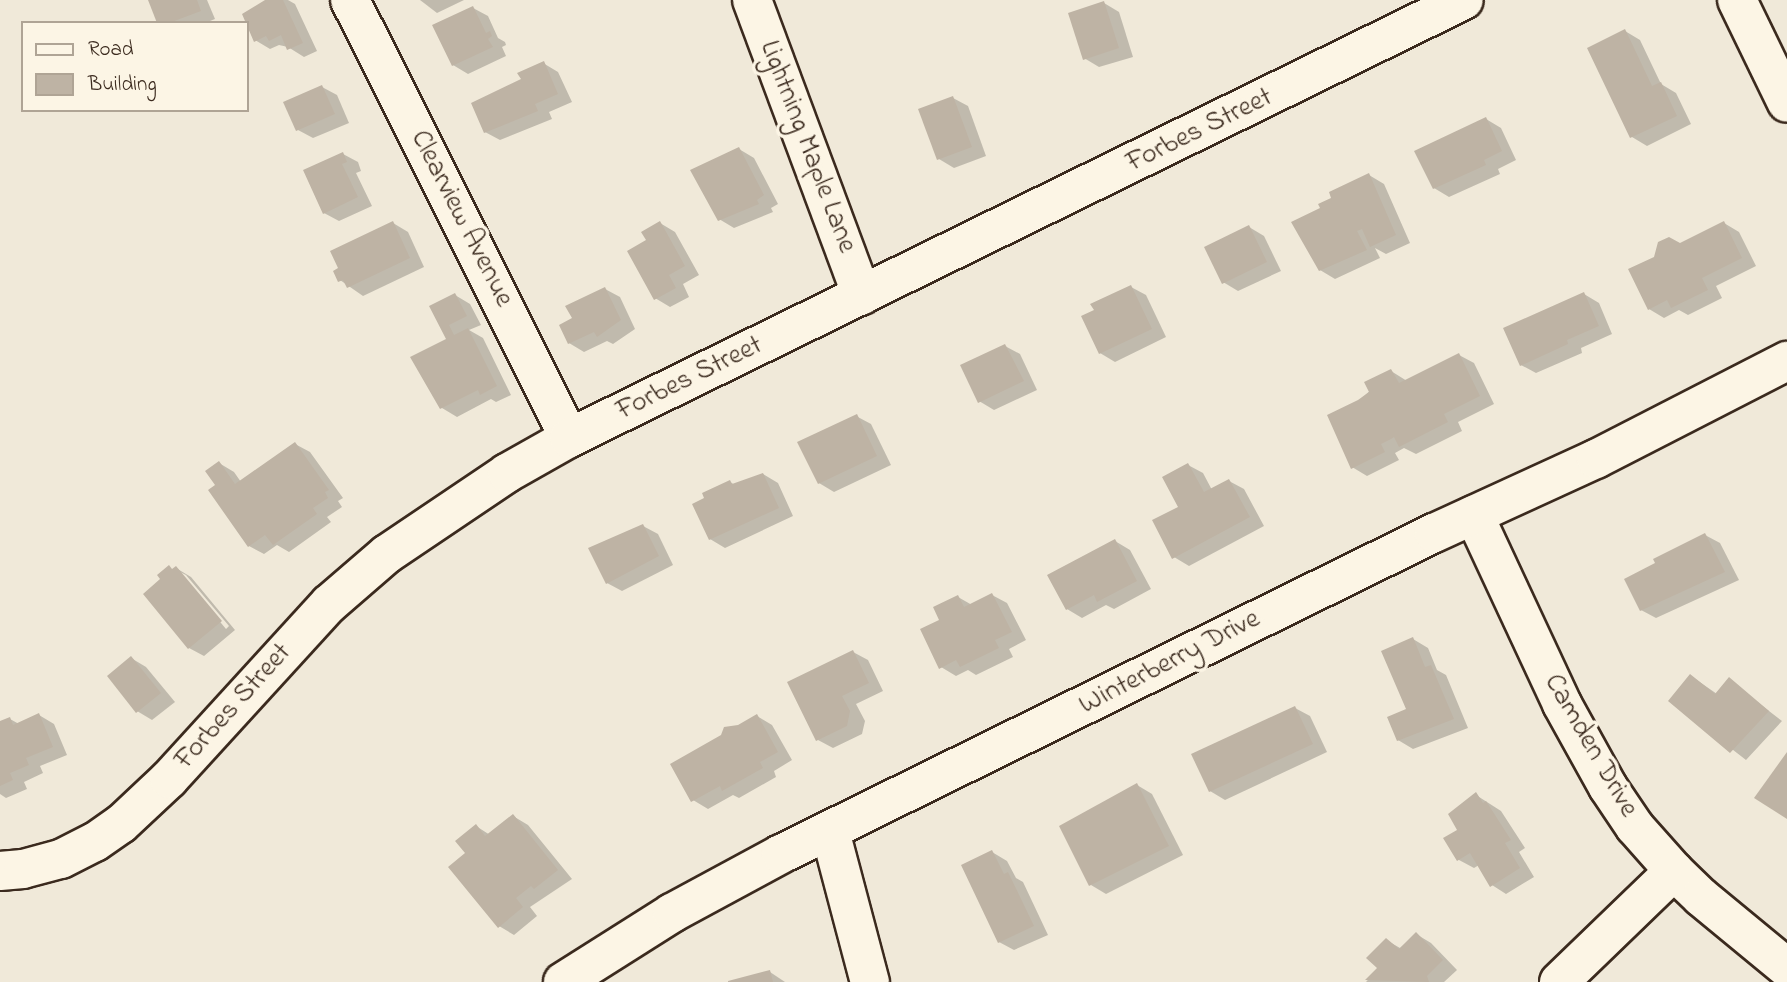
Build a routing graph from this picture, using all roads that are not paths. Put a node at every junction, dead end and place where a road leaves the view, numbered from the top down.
1 (350, 0) edge
2 (752, 0) edge
3 (1464, 0) edge
4 (1737, 0) edge
5 (1787, 103) edge
6 (862, 295) junction
7 (1787, 361) edge
8 (569, 438) junction
9 (1474, 515) junction
10 (830, 831) junction
11 (1674, 871) junction
12 (0, 872) edge
13 (1787, 968) edge
14 (562, 982) edge
15 (870, 982) edge
16 (1559, 982) edge

1 - 8 street, Clearview Avenue
2 - 6 street, Lightning Maple Lane
3 - 6 street, Forbes Street
4 - 5 street
6 - 8 street, Forbes Street
7 - 9 street, Winterberry Drive
8 - 12 street, Forbes Street
9 - 10 street, Winterberry Drive
9 - 11 street, Camden Drive
10 - 14 street, Winterberry Drive
10 - 15 street
11 - 13 street, Camden Drive
11 - 16 street

